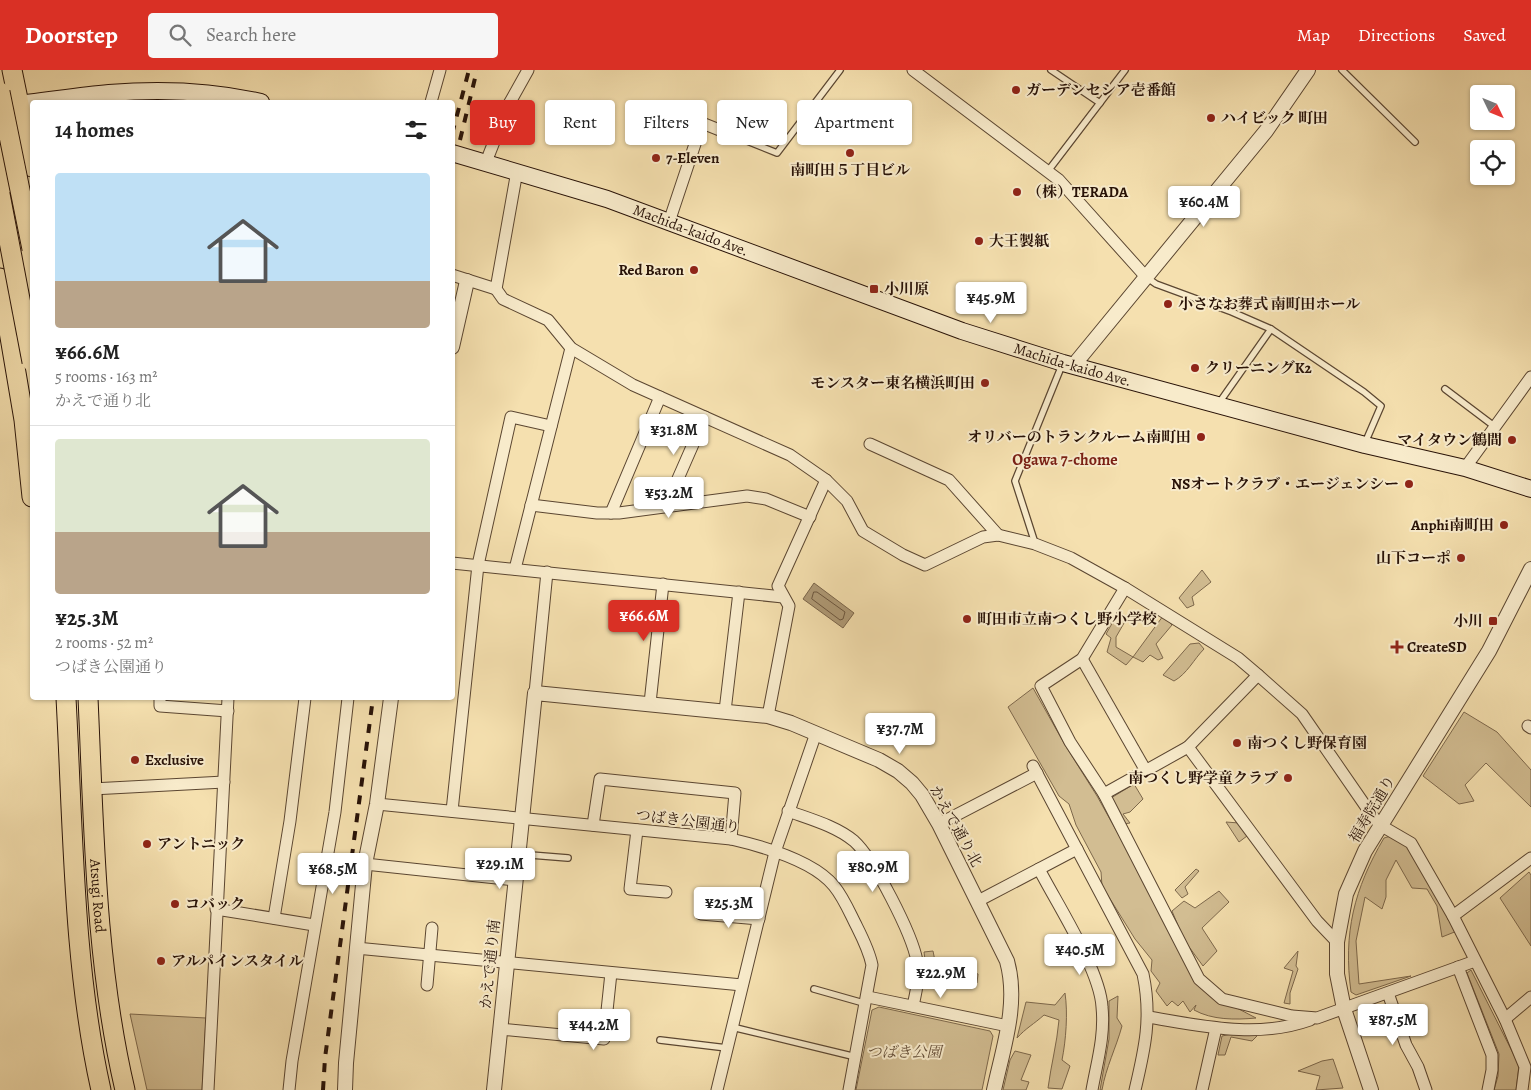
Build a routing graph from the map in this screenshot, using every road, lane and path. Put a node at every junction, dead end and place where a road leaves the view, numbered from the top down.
1 (12, 70) edge
2 (440, 70) edge
3 (528, 70) edge
4 (840, 70) edge
5 (913, 70) edge
6 (1051, 70) edge
7 (1125, 70) edge
8 (1308, 70) edge
9 (1342, 70) edge
10 (0, 92) edge
11 (52, 100) edge
12 (246, 100) edge
13 (432, 100) edge
14 (30, 103) edge
15 (1100, 103) junction
16 (19, 104) junction
17 (0, 106) edge
18 (717, 129) edge
19 (787, 140) edge
20 (1415, 142) dead end
21 (757, 145) edge
22 (783, 145) edge
23 (455, 154) edge
24 (30, 157) edge
25 (486, 162) junction
26 (517, 171) junction
27 (1048, 171) junction
28 (0, 194) edge
29 (669, 222) junction
30 (30, 239) edge
31 (1146, 277) junction
32 (0, 278) edge
33 (459, 278) edge
34 (496, 289) junction
35 (30, 314) edge
36 (455, 317) edge
37 (4, 320) edge
38 (1271, 329) junction
39 (571, 348) junction
40 (30, 352) edge
41 (1068, 364) junction
42 (1531, 377) edge
43 (1445, 389) dead end
44 (660, 397) junction
45 (1218, 405) junction
46 (705, 417) junction
47 (551, 426) junction
48 (1494, 426) junction
49 (870, 444) dead end
50 (1365, 445) junction
51 (1465, 468) junction
52 (30, 478) edge
53 (826, 480) junction
54 (1531, 489) edge
55 (532, 505) junction
56 (666, 506) junction
57 (611, 513) junction
58 (810, 516) junction
59 (998, 534) junction
60 (1035, 544) junction
61 (455, 563) edge
62 (478, 565) junction
63 (516, 569) junction
64 (1531, 569) edge
65 (547, 572) junction
66 (663, 584) junction
67 (1125, 588) junction
68 (739, 592) junction
69 (783, 596) junction
70 (1082, 659) junction
71 (1258, 675) junction
72 (535, 693) junction
73 (66, 700) edge
74 (88, 700) edge
75 (160, 700) edge
76 (228, 700) edge
77 (305, 700) edge
78 (348, 700) edge
79 (391, 700) edge
80 (650, 703) junction
81 (228, 711) junction
82 (725, 711) junction
83 (768, 716) junction
84 (816, 733) junction
85 (1188, 747) junction
86 (1146, 772) junction
87 (224, 782) junction
88 (92, 789) junction
89 (1104, 794) junction
90 (377, 804) junction
91 (452, 811) junction
92 (788, 811) junction
93 (522, 818) junction
94 (939, 824) junction
95 (593, 825) junction
96 (1380, 825) junction
97 (637, 830) junction
98 (730, 839) junction
99 (1077, 849) junction
100 (775, 852) junction
101 (518, 854) junction
102 (568, 858) dead end
103 (1531, 858) edge
104 (365, 864) junction
105 (1039, 869) junction
106 (516, 880) junction
107 (666, 892) dead end
108 (978, 901) junction
109 (216, 909) junction
110 (701, 914) dead end
111 (1453, 916) junction
112 (274, 918) junction
113 (759, 919) junction
114 (314, 925) junction
115 (432, 928) dead end
116 (1337, 942) junction
117 (356, 948) junction
118 (429, 956) junction
119 (1474, 961) junction
120 (507, 963) junction
121 (1458, 967) junction
122 (611, 973) junction
123 (427, 985) dead end
124 (742, 985) junction
125 (814, 989) dead end
126 (1388, 993) junction
127 (1531, 997) edge
128 (867, 1000) junction
129 (913, 1006) junction
130 (1344, 1009) junction
131 (1148, 1016) junction
132 (1317, 1018) junction
133 (1505, 1019) junction
134 (1008, 1026) junction
135 (732, 1027) junction
136 (1216, 1028) junction
137 (500, 1029) junction
138 (660, 1040) dead end
139 (727, 1048) junction
140 (856, 1057) junction
141 (1205, 1089) edge
142 (101, 1090) edge
143 (125, 1090) edge
144 (208, 1090) edge
145 (289, 1090) edge
146 (346, 1090) edge
147 (494, 1090) edge
148 (717, 1090) edge
149 (849, 1090) edge
150 (994, 1090) edge
151 (1092, 1090) edge
152 (1135, 1090) edge
153 (1371, 1090) edge
154 (1426, 1090) edge
155 (1488, 1090) edge
156 (1522, 1090) edge

1 - 16 highway
2 - 13 street
3 - 25 street
4 - 19 lane
5 - 27 street
6 - 15 lane
7 - 15 lane
8 - 31 street
9 - 20 lane
10 - 30 highway, bridge
11 - 12 main road
14 - 16 main road
15 - 27 lane
16 - 17 main road
16 - 24 highway
18 - 29 street
21 - 22 lane
23 - 25 main road, Machida-kaido Ave.
25 - 26 main road, Machida-kaido Ave.
26 - 29 main road, Machida-kaido Ave.
26 - 34 street
27 - 31 street
28 - 40 highway, bridge
29 - 41 main road, Machida-kaido Ave.
31 - 38 lane
31 - 41 street
32 - 37 highway
33 - 34 street
33 - 36 street
34 - 39 street
35 - 37 highway
37 - 52 highway
38 - 45 lane
38 - 50 lane
39 - 44 street
39 - 47 street
41 - 45 main road, Machida-kaido Ave.
41 - 60 lane
42 - 48 street
43 - 48 lane
44 - 46 street
44 - 57 street
45 - 50 main road, Machida-kaido Ave.
46 - 53 street
46 - 56 street
47 - 55 street
47 - 62 street
48 - 51 street
49 - 59 street
50 - 51 main road, Machida-kaido Ave.
51 - 54 main road, Machida-kaido Ave.
53 - 58 street
53 - 59 street
55 - 57 street
55 - 63 street
56 - 57 street
56 - 58 street
58 - 69 street
59 - 60 street
60 - 67 street
61 - 62 street
62 - 63 street
62 - 91 street
63 - 65 street
64 - 96 street, 福寿院通り
65 - 66 street
65 - 72 street
66 - 68 street
66 - 80 street
67 - 70 street
67 - 71 street
68 - 69 street
68 - 82 street
69 - 83 street
70 - 86 street
70 - 89 street
71 - 85 street
71 - 96 street
72 - 80 street, かえで通り北
72 - 93 street, かえで通り南
73 - 142 highway, Atsugi Road
74 - 88 highway, Atsugi Road
75 - 81 street
76 - 81 street
77 - 112 street
78 - 114 street
79 - 90 street
80 - 82 street, かえで通り北
81 - 87 street
82 - 83 street, かえで通り北
83 - 84 street, かえで通り北
84 - 92 street
84 - 94 street, かえで通り北
85 - 86 street
85 - 116 street
86 - 89 street
87 - 88 street
87 - 109 street
88 - 143 highway, Atsugi Road
89 - 132 street
90 - 91 street, つばき公園通り
90 - 104 street
91 - 93 street, つばき公園通り
92 - 100 street
92 - 129 street
93 - 95 street, つばき公園通り
93 - 101 street, かえで通り南
94 - 99 street
94 - 108 street, かえで通り北
95 - 97 street, つばき公園通り
95 - 98 street
96 - 111 street
96 - 116 street, 福寿院通り
97 - 98 street, つばき公園通り
97 - 107 street
98 - 100 street, つばき公園通り
99 - 105 street
99 - 131 street
100 - 113 street
100 - 128 street, つばき公園通り
101 - 102 lane
101 - 106 street, かえで通り南
103 - 111 street
104 - 106 street
104 - 117 street
105 - 108 street
105 - 151 street
106 - 120 street, かえで通り南
108 - 134 street, かえで通り北
109 - 112 street
109 - 144 street
110 - 113 street
111 - 119 street
112 - 114 street
113 - 124 street
114 - 145 street
115 - 118 street
116 - 130 street, 福寿院通り
117 - 118 street
117 - 146 street
118 - 120 street
118 - 123 street
119 - 121 street
119 - 133 street
120 - 122 street
120 - 137 street, かえで通り南
121 - 126 street
121 - 155 street
122 - 124 street
122 - 137 street
124 - 135 street
125 - 128 lane
126 - 130 street
126 - 154 street
127 - 133 street
128 - 129 street
128 - 140 street, つばき公園通り
129 - 134 street
130 - 132 street
130 - 153 street, 福寿院通り
131 - 136 street
131 - 152 street
132 - 136 street
133 - 156 street
134 - 150 street, かえで通り北
135 - 139 street
135 - 140 lane
136 - 141 street
137 - 147 street, かえで通り南
138 - 139 lane
139 - 148 street
140 - 149 street, つばき公園通り

